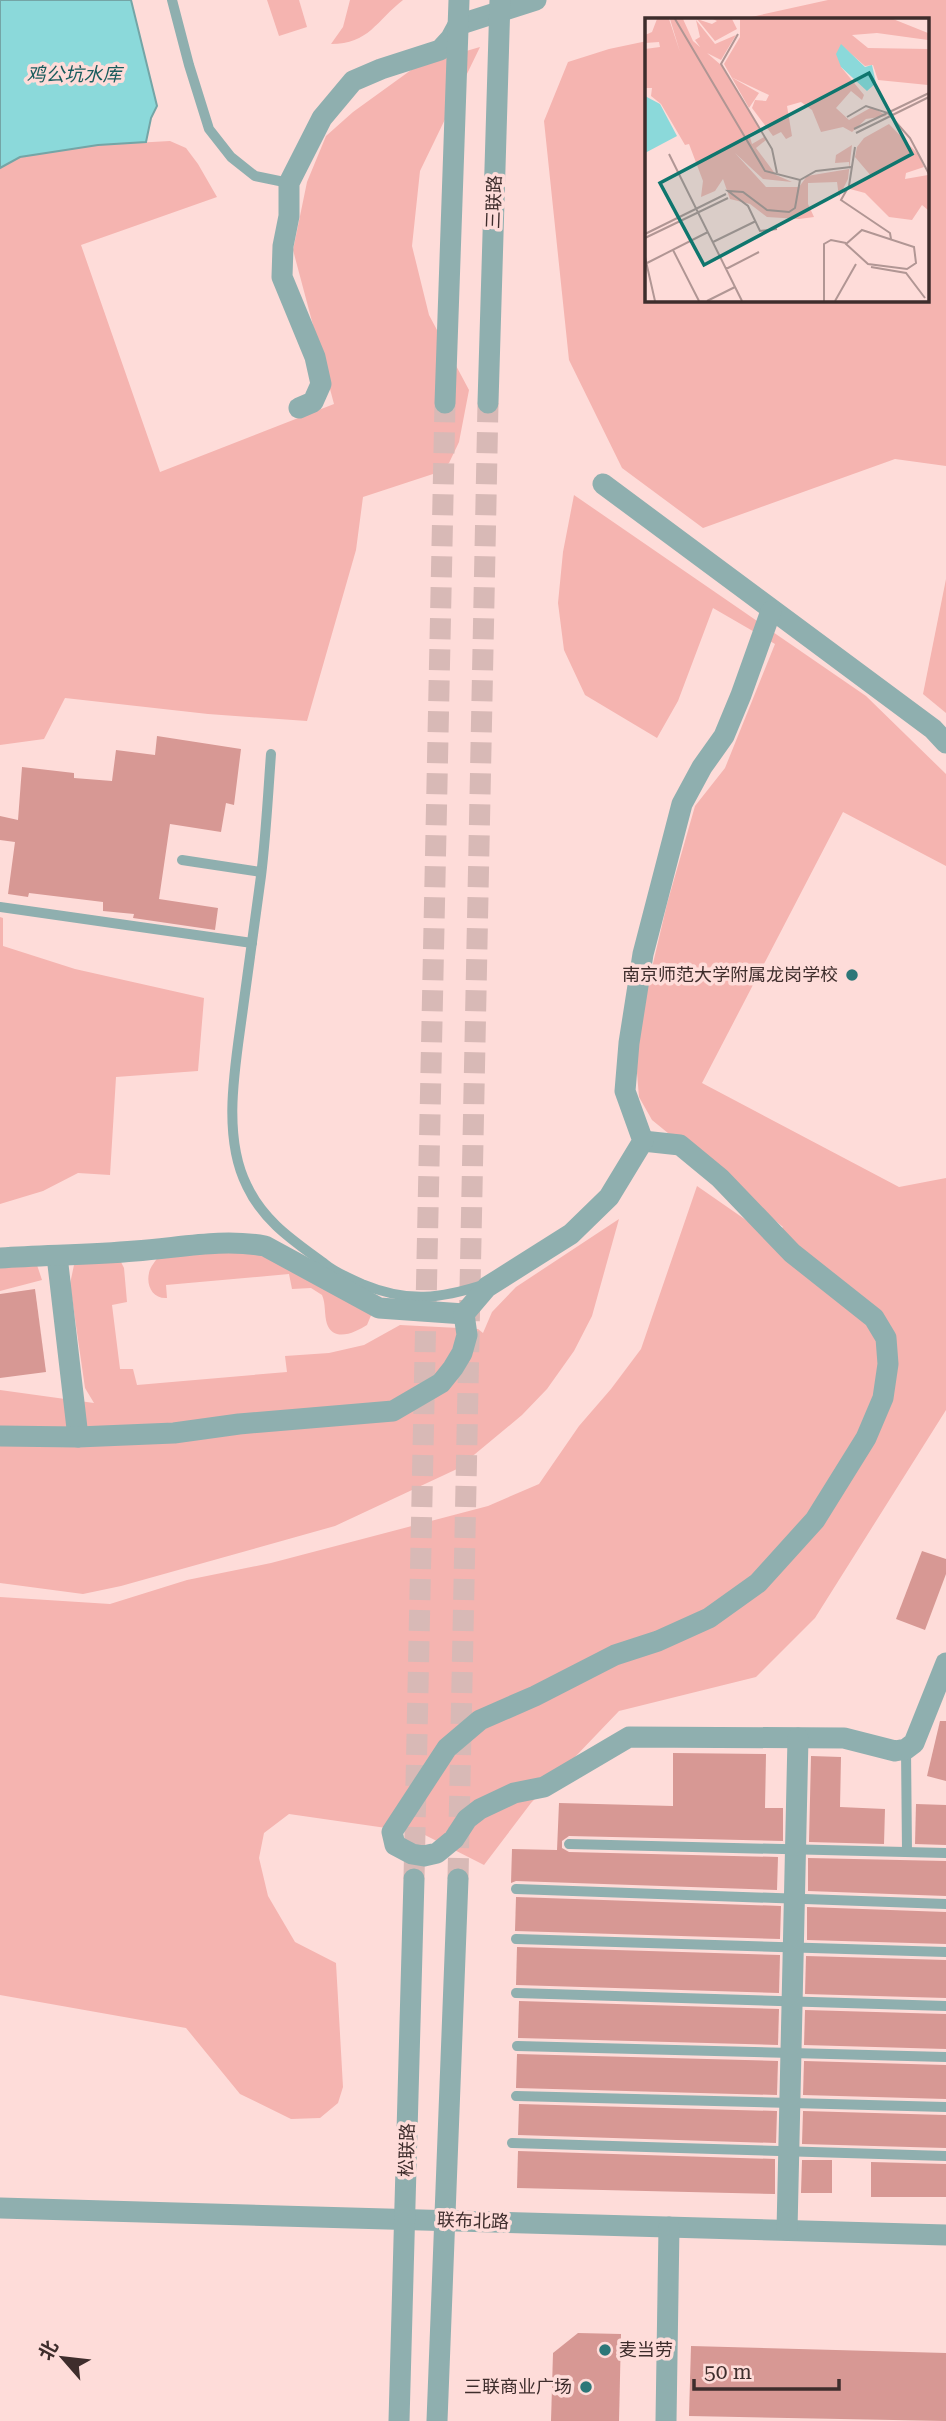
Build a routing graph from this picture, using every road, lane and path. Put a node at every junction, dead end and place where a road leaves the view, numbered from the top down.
1 (172, 0) edge
2 (458, 0) edge
3 (536, 0) edge
4 (499, 6) edge
5 (458, 25) junction
6 (289, 183) junction
7 (444, 403) tunnel mouth
8 (488, 403) tunnel mouth
9 (299, 408) dead end
10 (603, 484) dead end
11 (771, 611) junction
12 (946, 743) edge
13 (271, 754) dead end
14 (182, 860) dead end
15 (261, 872) junction
16 (0, 907) edge
17 (252, 943) junction
18 (643, 1141) junction
19 (57, 1256) junction
20 (0, 1258) edge
21 (498, 1279) junction
22 (464, 1314) junction
23 (0, 1436) edge
24 (78, 1437) junction
25 (946, 1663) edge
26 (798, 1738) junction
27 (906, 1749) junction
28 (569, 1844) dead end
29 (796, 1849) junction
30 (906, 1852) junction
31 (946, 1853) edge
32 (414, 1879) tunnel mouth
33 (458, 1879) tunnel mouth
34 (516, 1889) dead end
35 (795, 1899) junction
36 (946, 1904) edge
37 (516, 1939) dead end
38 (793, 1948) junction
39 (946, 1952) edge
40 (516, 1993) dead end
41 (792, 2003) junction
42 (946, 2006) edge
43 (517, 2046) dead end
44 (791, 2053) junction
45 (946, 2057) edge
46 (516, 2096) dead end
47 (790, 2103) junction
48 (946, 2107) edge
49 (512, 2143) dead end
50 (789, 2152) junction
51 (946, 2156) edge
52 (0, 2208) edge
53 (405, 2220) junction
54 (445, 2221) junction
55 (669, 2227) junction
56 (787, 2230) junction
57 (946, 2235) edge
58 (399, 2421) edge
59 (437, 2421) edge
60 (666, 2421) edge

1 - 6 lane
2 - 5 street
3 - 4 street
4 - 5 street
4 - 8 street, 三联路
5 - 6 street
5 - 7 street
6 - 9 street
10 - 11 street
11 - 12 street
11 - 18 street
13 - 15 lane
14 - 15 lane
15 - 17 lane
16 - 17 lane
17 - 21 lane
18 - 21 street
18 - 26 street
19 - 20 street
19 - 22 street
19 - 24 street
21 - 22 street
22 - 24 street
23 - 24 street
25 - 27 street
26 - 27 street
26 - 29 street
27 - 30 lane
28 - 29 lane
29 - 30 lane
29 - 35 street
30 - 31 lane
32 - 53 street, 松联路
33 - 54 street
34 - 35 lane
35 - 36 lane
35 - 38 street
37 - 38 lane
38 - 39 lane
38 - 41 street
40 - 41 lane
41 - 42 lane
41 - 44 street
43 - 44 lane
44 - 45 lane
44 - 47 street
46 - 47 lane
47 - 48 lane
47 - 50 street
49 - 50 lane
50 - 51 lane
50 - 56 street
52 - 53 street, 联布北路
53 - 54 street, 联布北路
53 - 58 street, 松联路
54 - 55 street, 联布北路
54 - 59 street
55 - 56 street, 联布北路
55 - 60 street
56 - 57 street, 联布北路

